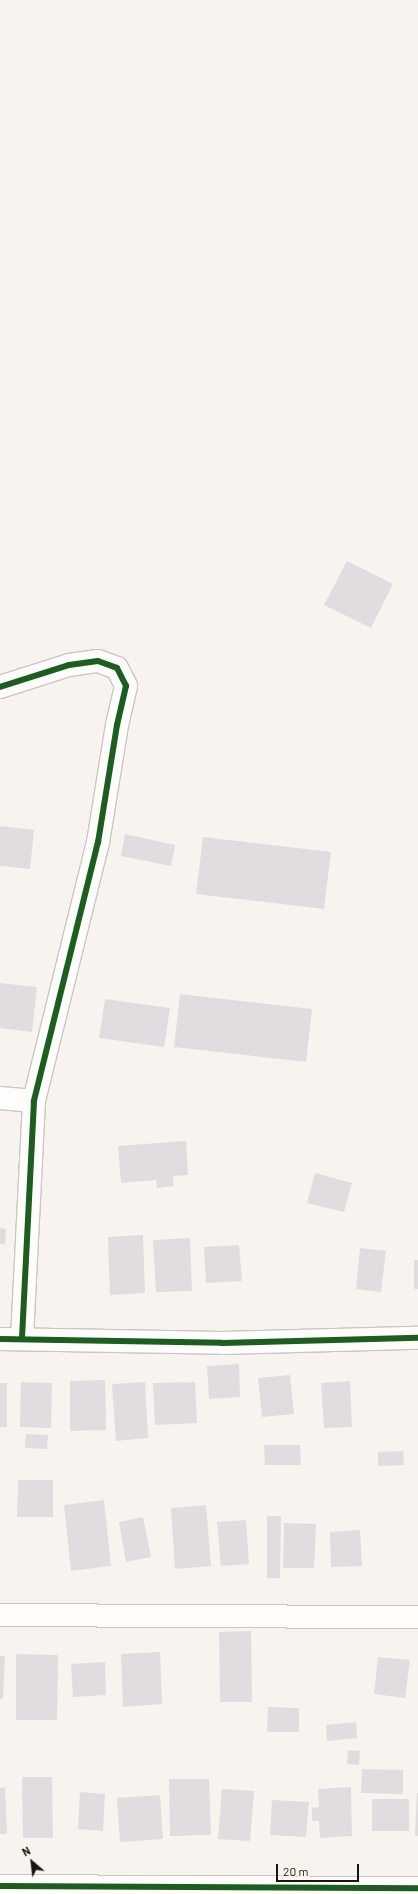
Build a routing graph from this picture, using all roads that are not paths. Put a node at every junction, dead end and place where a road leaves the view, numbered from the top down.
1 (0, 686) edge
2 (0, 1098) edge
3 (34, 1101) junction
4 (418, 1338) edge
5 (0, 1339) edge
6 (22, 1339) junction
7 (0, 1615) edge
8 (418, 1618) edge
9 (0, 1886) edge
10 (418, 1888) edge

1 - 3 street
2 - 3 street
3 - 6 street
4 - 6 street
5 - 6 street
7 - 8 street
9 - 10 street

